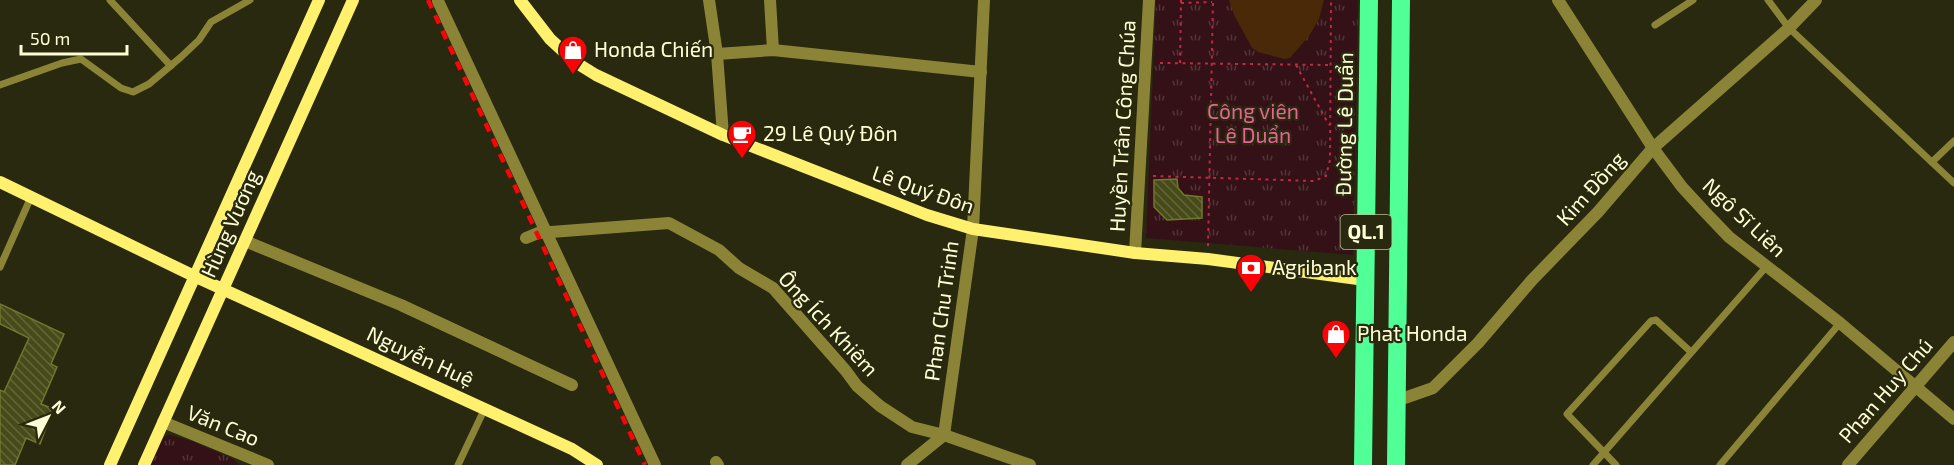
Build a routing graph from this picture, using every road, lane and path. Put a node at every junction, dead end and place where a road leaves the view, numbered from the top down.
1 (110, 0) edge
2 (250, 0) edge
3 (319, 0) edge
4 (354, 0) edge
5 (520, 0) edge
6 (709, 0) edge
7 (770, 0) edge
8 (984, 0) edge
9 (1149, 0) edge
10 (1331, 0) edge
11 (1369, 0) edge
12 (1401, 0) edge
13 (1558, 0) edge
14 (1693, 0) edge
15 (1768, 0) edge
16 (1816, 0) edge
17 (438, 1) edge
18 (1212, 1) edge
19 (1181, 2) edge
20 (1656, 25) dead end
21 (1789, 28) junction
22 (773, 50) junction
23 (717, 54) junction
24 (1145, 63) junction
25 (1180, 63) junction
26 (1212, 64) junction
27 (1296, 65) junction
28 (1331, 65) junction
29 (171, 66) junction
30 (981, 72) junction
31 (0, 85) edge
32 (1330, 126) junction
33 (723, 135) junction
34 (1954, 141) edge
35 (1653, 148) junction
36 (1932, 162) junction
37 (1139, 175) junction
38 (1210, 178) junction
39 (0, 182) edge
40 (1954, 183) edge
41 (31, 197) junction
42 (973, 229) junction
43 (546, 233) junction
44 (526, 238) dead end
45 (245, 241) junction
46 (1135, 254) junction
47 (1208, 259) junction
48 (0, 267) edge
49 (1766, 267) junction
50 (194, 276) junction
51 (1365, 279) junction
52 (1397, 279) junction
53 (223, 289) junction
54 (1840, 323) junction
55 (1954, 342) edge
56 (1691, 352) junction
57 (572, 385) dead end
58 (1914, 386) junction
59 (1396, 401) junction
60 (485, 408) junction
61 (1954, 419) edge
62 (163, 422) junction
63 (944, 435) junction
64 (1603, 452) junction
65 (254, 462) edge
66 (110, 465) edge
67 (144, 465) edge
68 (268, 465) edge
69 (458, 465) edge
70 (597, 465) edge
71 (655, 465) edge
72 (907, 465) edge
73 (1030, 465) edge
74 (1363, 465) edge
75 (1396, 465) edge
76 (1593, 465) edge
77 (1616, 465) edge
78 (1720, 465) edge
79 (1848, 465) edge

1 - 29 lane
2 - 29 lane
3 - 50 street, Hùng Vương
4 - 45 street, Hùng Vương
5 - 33 street, Lê Quý Đôn
6 - 23 street
7 - 22 street
8 - 30 street, Phan Chu Trinh
9 - 24 street, Huyền Trân Công Chúa
10 - 28 path
11 - 51 highway, Đường Lê Duẩn / QL.1
12 - 52 highway, QL.1
13 - 35 street, Ngô Sĩ Liên
14 - 20 lane
15 - 21 lane
16 - 21 street, Kim Đồng
17 - 43 street
18 - 19 path
18 - 26 path
19 - 25 path
21 - 35 street, Kim Đồng
21 - 36 lane
22 - 23 street
22 - 30 street
23 - 33 street
24 - 25 path
24 - 37 street, Huyền Trân Công Chúa
25 - 26 path
26 - 27 path
26 - 38 path
27 - 28 path
27 - 32 path
28 - 32 path
29 - 31 lane
30 - 42 street, Phan Chu Trinh
32 - 38 path
33 - 42 street, Lê Quý Đôn
34 - 36 lane
35 - 49 street, Ngô Sĩ Liên
35 - 59 street, Kim Đồng
36 - 40 lane
37 - 38 path
37 - 46 street, Huyền Trân Công Chúa
38 - 47 path
39 - 41 street
41 - 48 lane
41 - 50 street
42 - 46 street, Lê Quý Đôn
42 - 63 street, Phan Chu Trinh
43 - 44 street, Ông Ích Khiêm
43 - 63 street, Ông Ích Khiêm
43 - 71 street
45 - 53 street, Hùng Vương
45 - 57 street
46 - 47 street, Lê Quý Đôn
47 - 51 street, Lê Quý Đôn
49 - 54 street, Ngô Sĩ Liên
49 - 56 lane
50 - 53 street, Nguyễn Huệ
50 - 66 street, Hùng Vương
51 - 52 highway
51 - 74 highway, Đường Lê Duẩn / QL.1
52 - 59 highway, QL.1
53 - 60 street, Nguyễn Huệ
53 - 62 street, Hùng Vương
54 - 58 street, Ngô Sĩ Liên
54 - 78 lane
55 - 58 street, Phan Huy Chú
56 - 64 lane
56 - 64 lane
58 - 61 street, Ngô Sĩ Liên
58 - 79 street, Phan Huy Chú
59 - 75 highway, QL.1
60 - 69 lane
60 - 70 street, Nguyễn Huệ
62 - 65 street, Văn Cao
62 - 67 street, Hùng Vương
63 - 72 street
63 - 73 street, Ông Ích Khiêm
64 - 76 lane
64 - 77 lane
65 - 68 street, Văn Cao

